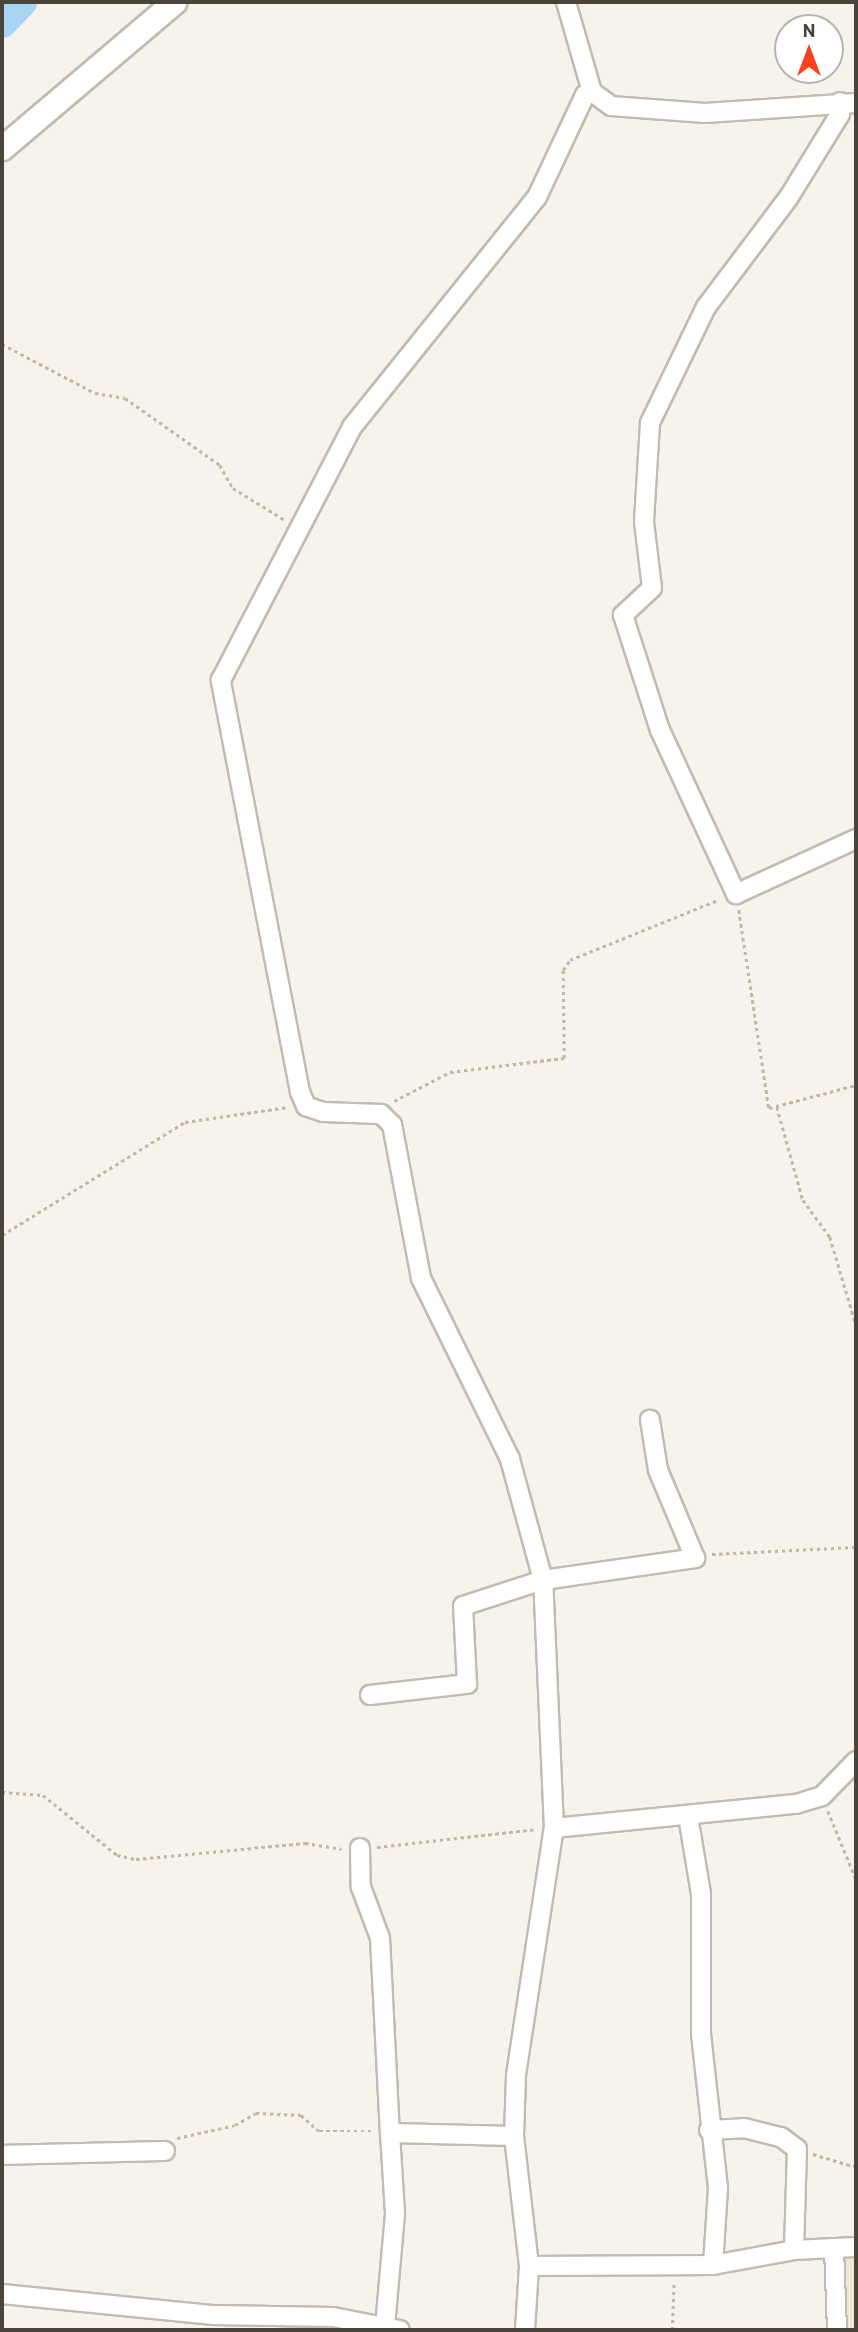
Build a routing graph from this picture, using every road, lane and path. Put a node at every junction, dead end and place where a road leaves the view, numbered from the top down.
1 (174, 2) edge
2 (566, 2) edge
3 (593, 92) junction
4 (852, 102) edge
5 (2, 148) edge
6 (2, 344) edge
7 (296, 527) junction
8 (856, 839) edge
9 (736, 894) junction
10 (856, 1085) edge
11 (306, 1106) junction
12 (777, 1106) junction
13 (386, 1117) junction
14 (2, 1235) edge
15 (856, 1325) edge
16 (650, 1420) dead end
17 (856, 1547) edge
18 (695, 1558) junction
19 (543, 1580) junction
20 (370, 1695) dead end
21 (856, 1761) edge
22 (2, 1792) edge
23 (822, 1796) junction
24 (688, 1816) junction
25 (554, 1828) junction
26 (360, 1849) junction
27 (856, 1879) edge
28 (709, 2130) junction
29 (390, 2133) junction
30 (514, 2136) junction
31 (797, 2149) junction
32 (165, 2151) joint
33 (2, 2155) edge
34 (856, 2167) edge
35 (856, 2247) edge
36 (834, 2248) junction
37 (794, 2249) junction
38 (675, 2265) junction
39 (713, 2265) junction
40 (529, 2266) junction
41 (2, 2294) edge
42 (393, 2328) edge
43 (526, 2330) edge
44 (672, 2330) edge
45 (837, 2330) edge

1 - 5 street
2 - 3 street
3 - 4 street
3 - 7 street
4 - 9 street
6 - 7 path
7 - 11 street
8 - 9 street
9 - 12 path
9 - 13 path
10 - 12 path
11 - 13 street
11 - 14 path
12 - 15 path
13 - 19 street
16 - 18 street
17 - 18 path
18 - 19 street
19 - 20 street
19 - 25 street
21 - 23 street
22 - 26 path
23 - 24 street
23 - 27 path
24 - 25 street
24 - 28 street
25 - 26 path
25 - 30 street
26 - 29 street
28 - 31 street
28 - 39 street
29 - 30 street
29 - 32 path
29 - 42 street
30 - 40 street
31 - 34 path
31 - 37 street
32 - 33 street
35 - 36 street
36 - 37 street
36 - 45 street
37 - 39 street
38 - 39 street
38 - 40 street
38 - 44 path
40 - 43 street
41 - 42 street

